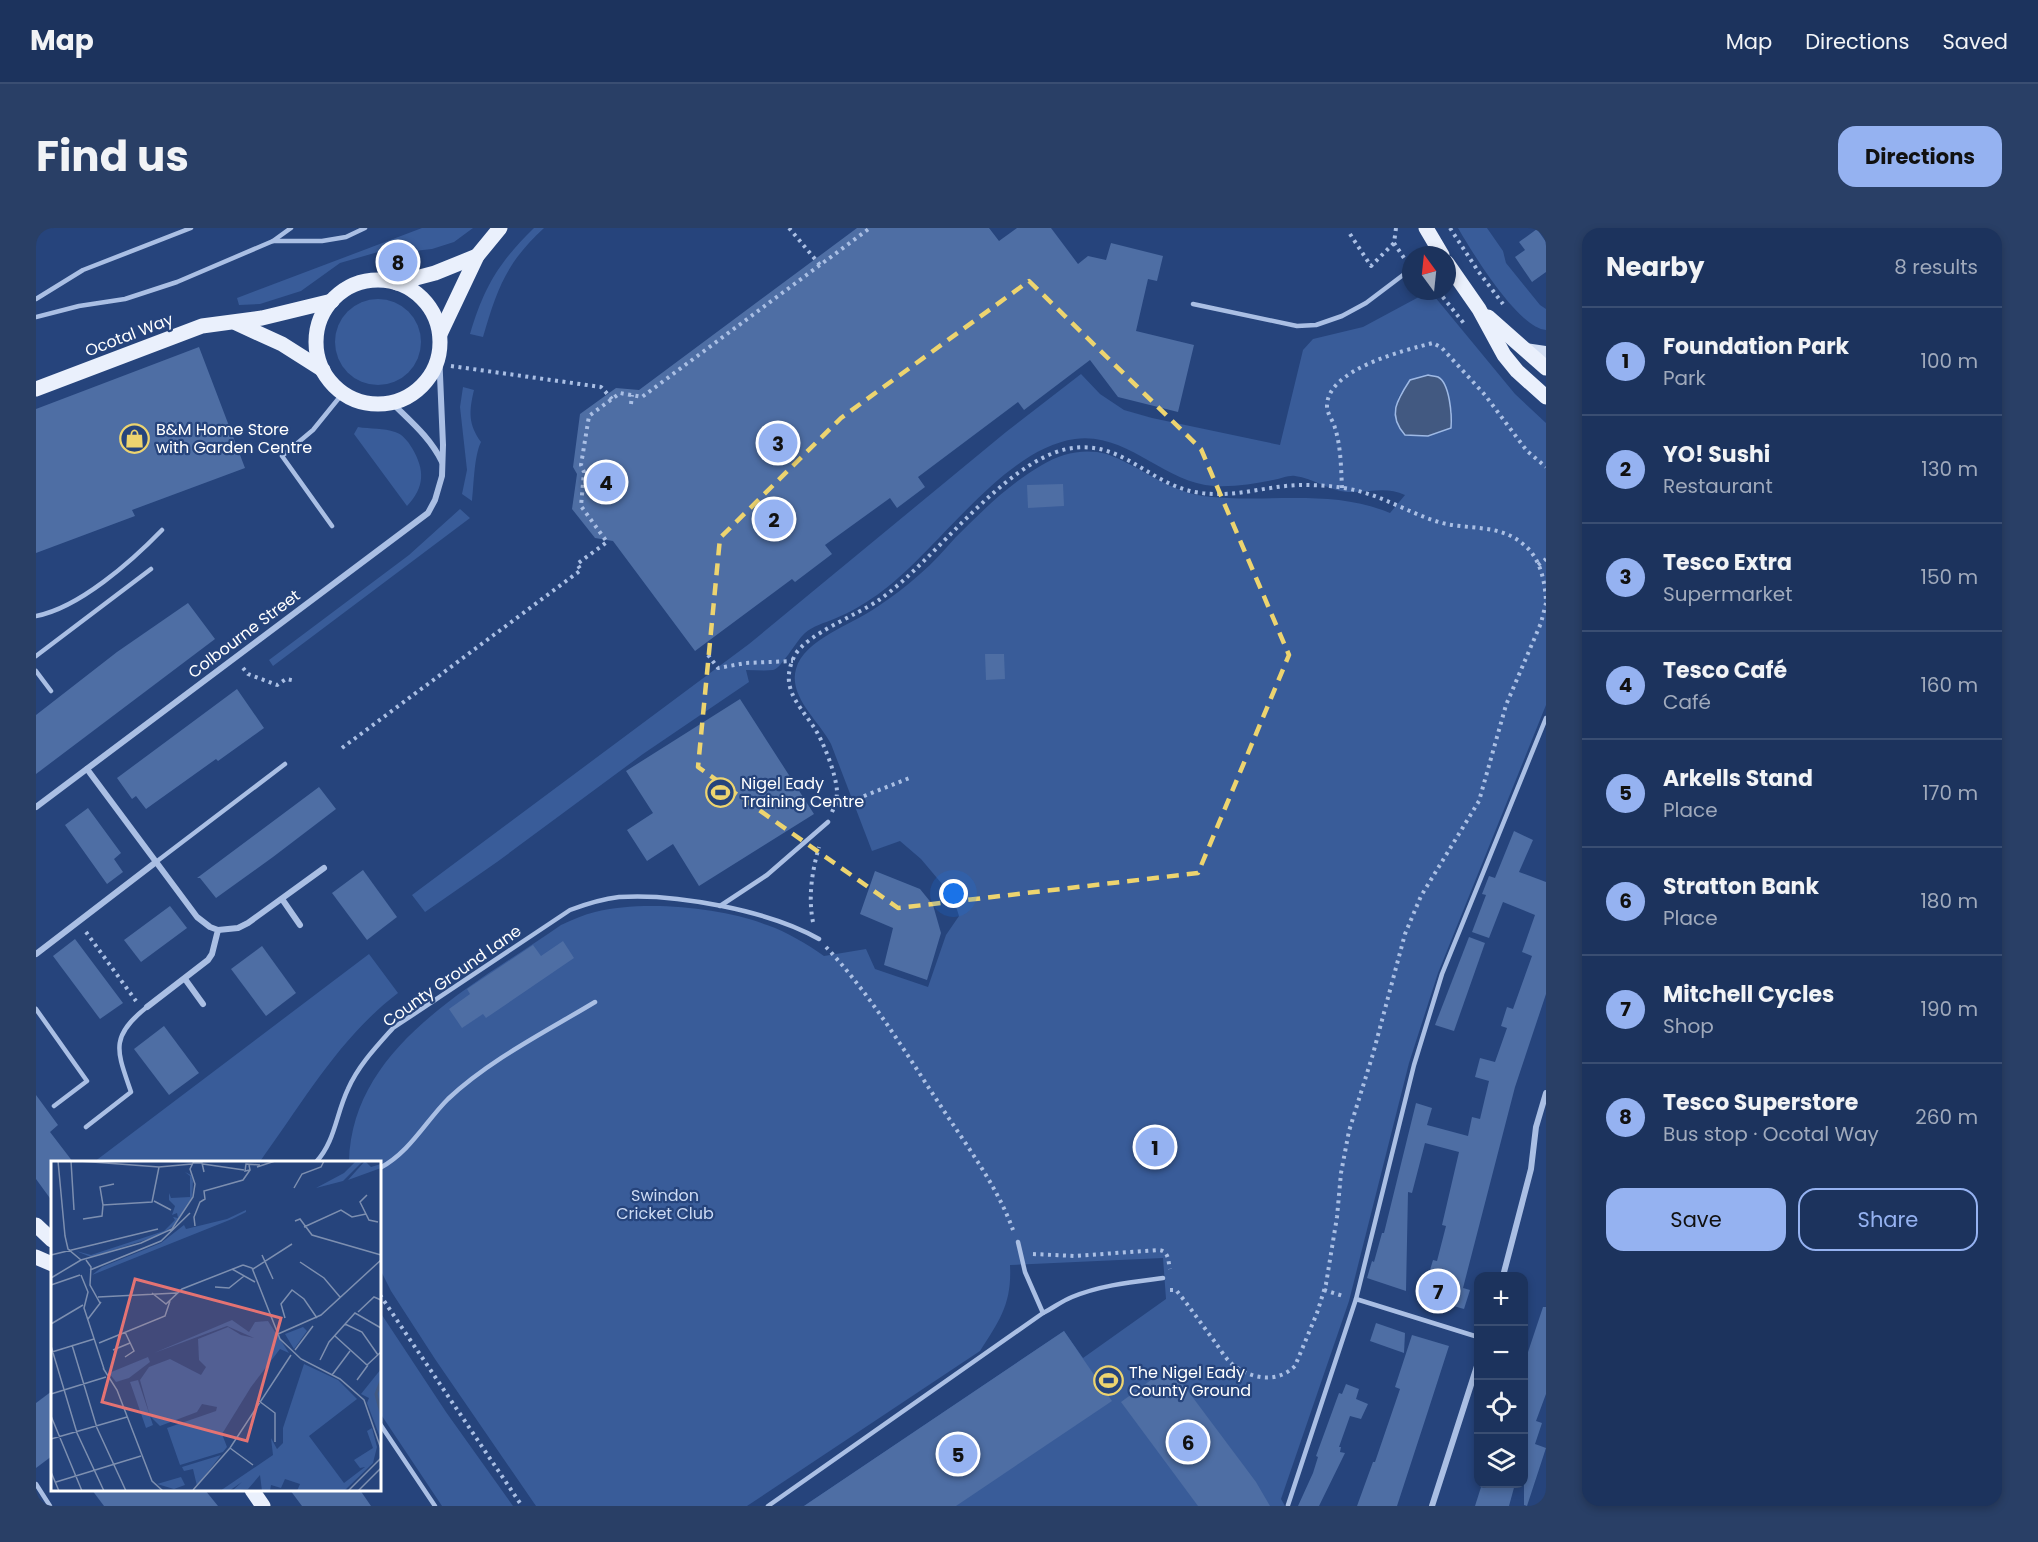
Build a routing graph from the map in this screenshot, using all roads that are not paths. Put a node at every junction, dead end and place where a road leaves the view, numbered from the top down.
1 (191, 228) edge
2 (291, 228) edge
3 (365, 228) edge
4 (500, 228) edge
5 (1426, 228) edge
6 (273, 241) junction
7 (1435, 246) edge
8 (477, 256) junction
9 (1402, 276) edge
10 (1456, 278) edge
11 (397, 283) junction
12 (36, 299) edge
13 (332, 301) junction
14 (1193, 304) dead end
15 (1479, 309) junction
16 (36, 317) edge
17 (236, 323) junction
18 (440, 334) junction
19 (1524, 349) junction
20 (1546, 352) edge
21 (440, 358) junction
22 (1546, 368) edge
23 (323, 370) junction
24 (36, 389) edge
25 (343, 393) junction
26 (1546, 396) edge
27 (391, 402) junction
28 (443, 465) junction
29 (332, 526) dead end
30 (162, 530) dead end
31 (151, 569) dead end
32 (36, 616) edge
33 (36, 656) edge
34 (36, 671) edge
35 (51, 691) dead end
36 (1546, 718) edge
37 (285, 764) dead end
38 (87, 769) junction
39 (36, 807) edge
40 (828, 822) road end
41 (156, 862) junction
42 (324, 868) dead end
43 (282, 899) junction
44 (720, 906) junction
45 (300, 925) dead end
46 (218, 930) junction
47 (819, 939) road end
48 (36, 954) edge
49 (185, 979) junction
50 (595, 1002) dead end
51 (203, 1004) dead end
52 (36, 1009) edge
53 (145, 1009) joint
54 (1546, 1093) edge
55 (54, 1106) dead end
56 (86, 1127) dead end
57 (318, 1161) edge
58 (381, 1167) edge
59 (36, 1226) edge
60 (51, 1239) edge
61 (1018, 1242) road end
62 (36, 1257) edge
63 (51, 1263) edge
64 (1504, 1272) edge
65 (1163, 1278) road end
66 (1356, 1299) junction
67 (1043, 1313) junction
68 (1474, 1335) edge
69 (1474, 1378) edge
70 (381, 1425) edge
71 (36, 1484) edge
72 (253, 1491) edge
73 (1288, 1505) edge
74 (50, 1506) edge
75 (263, 1506) edge
76 (435, 1506) edge
77 (768, 1506) edge
78 (1432, 1506) edge

1 - 12 lane
2 - 6 lane
3 - 6 lane
4 - 8 main road
5 - 7 main road
6 - 16 lane
8 - 11 main road
8 - 18 main road
9 - 14 lane
10 - 15 main road
11 - 13 main road
11 - 18 main road
13 - 17 main road, Ocotal Way
13 - 23 main road
15 - 19 main road
15 - 26 main road
17 - 23 main road, Ocotal Way
17 - 24 main road, Ocotal Way
18 - 21 main road
19 - 20 street
19 - 22 main road
21 - 27 main road
21 - 28 street, Colbourne Street
23 - 25 main road
25 - 27 main road
25 - 29 lane
27 - 28 street
28 - 38 street, Colbourne Street
30 - 32 lane
31 - 33 lane
34 - 35 lane
36 - 66 lane
37 - 41 lane
38 - 39 street, Colbourne Street
38 - 41 street
40 - 44 lane
41 - 46 street
41 - 48 street
42 - 43 street
43 - 45 street
43 - 46 street
44 - 47 lane, County Ground Lane
44 - 57 lane, County Ground Lane
46 - 49 street
49 - 51 street
49 - 53 street
50 - 58 lane
52 - 55 lane
53 - 56 lane
54 - 64 street
59 - 60 main road
61 - 67 lane
62 - 63 main road
65 - 67 lane
66 - 68 lane
66 - 73 lane
67 - 77 lane
69 - 78 street
70 - 76 lane
71 - 74 lane
72 - 75 main road

